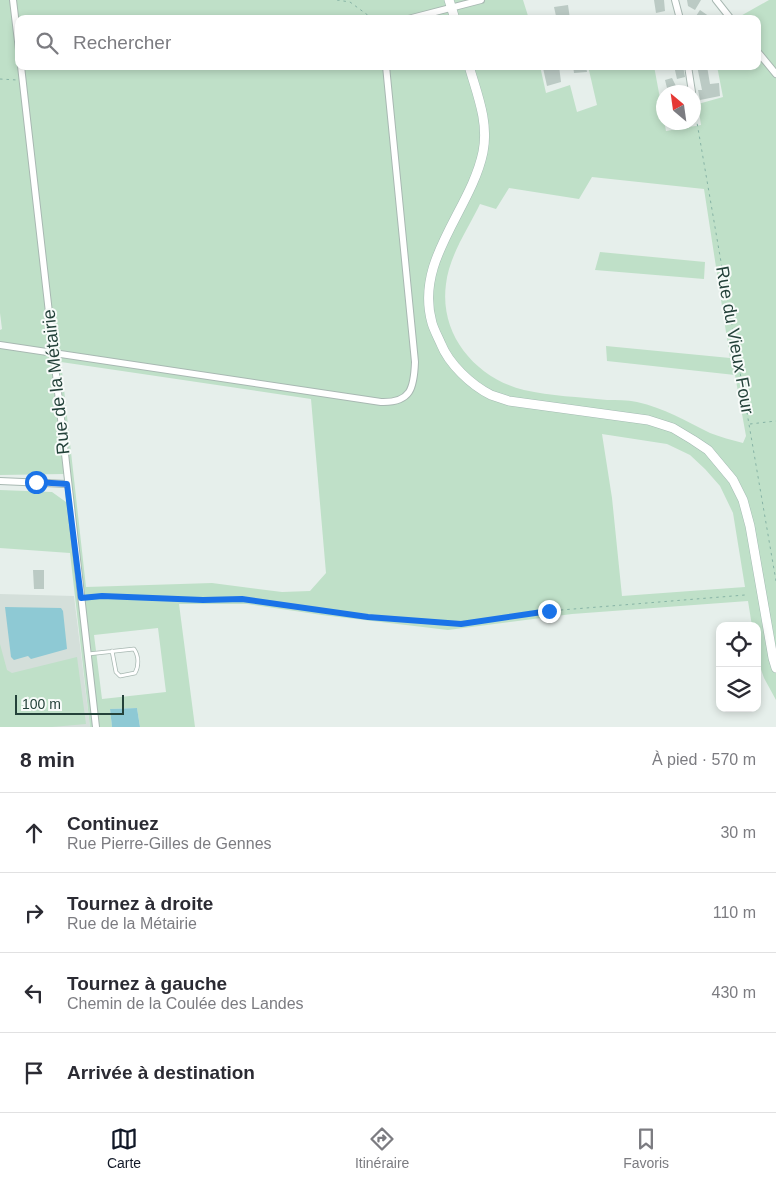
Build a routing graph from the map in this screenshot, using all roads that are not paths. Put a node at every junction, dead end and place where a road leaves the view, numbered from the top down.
1 (13, 0) edge
2 (481, 0) edge
3 (676, 0) edge
4 (716, 0) edge
5 (450, 4) edge
6 (419, 15) edge
7 (679, 15) edge
8 (728, 15) edge
9 (15, 17) edge
10 (761, 56) edge
11 (21, 70) edge
12 (386, 70) edge
13 (470, 70) edge
14 (689, 70) edge
15 (776, 74) edge
16 (691, 85) edge
17 (0, 345) edge
18 (53, 352) junction
19 (0, 481) edge
20 (67, 484) junction
21 (112, 651) junction
22 (87, 654) junction
23 (776, 668) edge
24 (96, 727) edge

1 - 9 street
2 - 5 street
3 - 7 street
4 - 8 street
5 - 6 street
10 - 15 street
11 - 18 street, Rue de la Métairie
12 - 18 street
13 - 23 street
14 - 16 street
17 - 18 street
18 - 20 street, Rue de la Métairie
19 - 20 street
20 - 22 street, Rue de la Métairie
21 - 21 lane
21 - 22 lane
22 - 24 street, Rue de la Métairie

